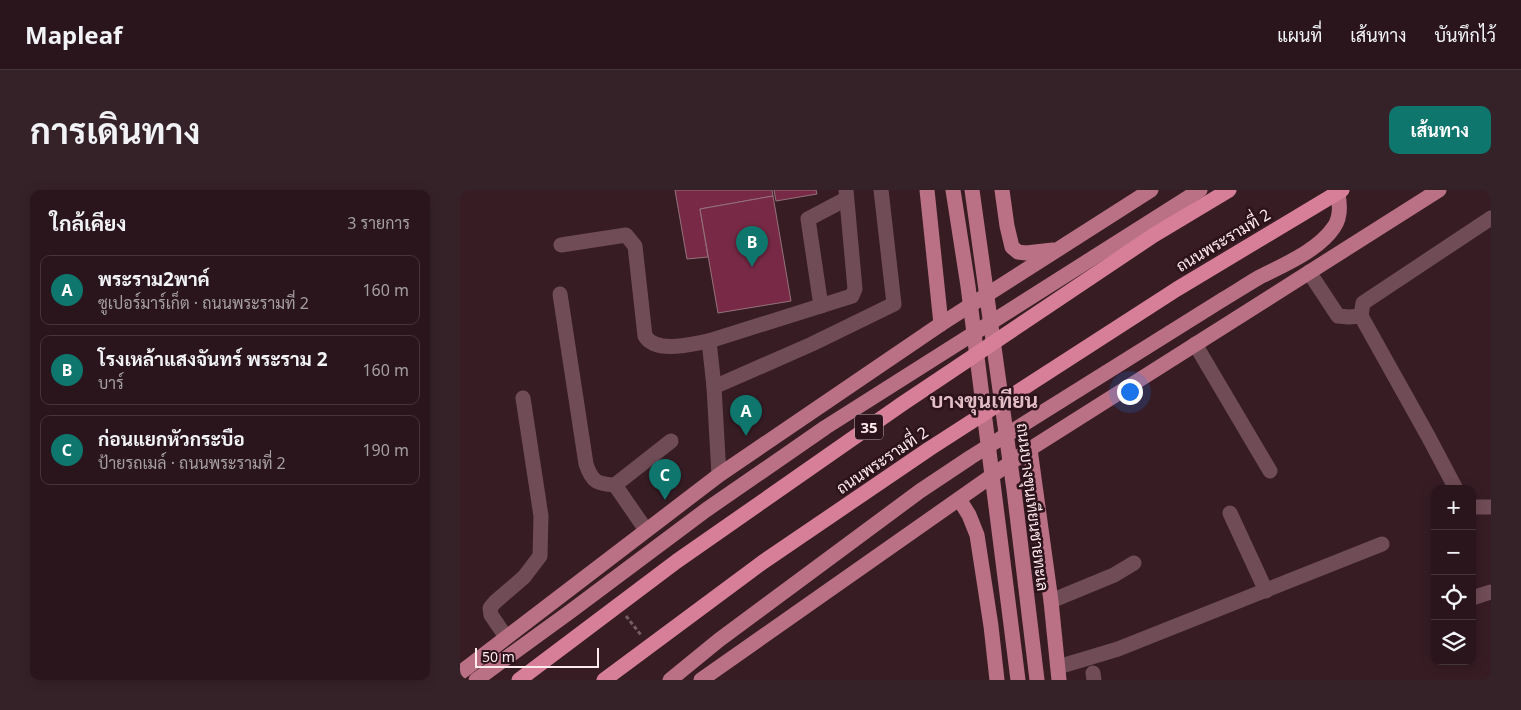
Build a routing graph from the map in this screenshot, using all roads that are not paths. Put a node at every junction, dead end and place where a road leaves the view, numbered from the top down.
1 (881, 190) edge
2 (954, 190) edge
3 (972, 190) edge
4 (1002, 190) edge
5 (1151, 190) edge
6 (1200, 190) edge
7 (1229, 190) edge
8 (1337, 190) edge
9 (1342, 190) edge
10 (1439, 190) edge
11 (846, 194) edge
12 (928, 194) edge
13 (1491, 218) edge
14 (561, 245) dead end
15 (1057, 249) junction
16 (1309, 272) junction
17 (560, 294) dead end
18 (820, 306) junction
19 (1361, 316) junction
20 (941, 324) junction
21 (709, 341) junction
22 (1195, 344) junction
23 (714, 387) junction
24 (523, 398) dead end
25 (671, 441) dead end
26 (1030, 449) junction
27 (1270, 471) dead end
28 (719, 475) junction
29 (1454, 485) edge
30 (615, 486) junction
31 (959, 500) junction
32 (1476, 507) edge
33 (1491, 507) edge
34 (1230, 513) dead end
35 (646, 530) junction
36 (1382, 544) dead end
37 (1134, 563) dead end
38 (1266, 591) junction
39 (1491, 592) edge
40 (1476, 597) edge
41 (1051, 601) junction
42 (1052, 620) junction
43 (991, 626) junction
44 (506, 637) junction
45 (460, 672) edge
46 (1059, 674) edge
47 (476, 680) edge
48 (519, 680) edge
49 (604, 680) edge
50 (670, 680) edge
51 (701, 680) edge
52 (997, 680) edge
53 (1018, 680) edge
54 (1037, 680) edge

1 - 23 street
2 - 12 main road
2 - 53 main road
3 - 54 main road, ถนนบางขุนเทียนชายทะเล
4 - 15 main road
5 - 15 main road
6 - 47 main road
7 - 48 highway, ถนนพระรามที่ 2 / 35
8 - 50 main road
9 - 49 highway, ถนนพระรามที่ 2
10 - 16 main road
11 - 18 street
11 - 18 street
12 - 20 main road
13 - 19 street
14 - 21 street
15 - 20 main road
16 - 19 street
16 - 22 main road
17 - 30 street
18 - 21 street
19 - 29 street
20 - 28 main road
21 - 23 street
22 - 26 main road
22 - 27 street
23 - 28 street
24 - 44 street
25 - 30 street
26 - 31 main road
26 - 41 main road, ถนนบางขุนเทียนชายทะเล
28 - 35 main road
30 - 35 street
31 - 43 main road
31 - 51 main road
32 - 33 street
34 - 38 street
35 - 44 main road
36 - 38 street
37 - 41 street
38 - 46 street
39 - 40 street
41 - 42 main road, ถนนบางขุนเทียนชายทะเล
42 - 43 main road
42 - 46 main road, ถนนบางขุนเทียนชายทะเล
43 - 52 main road
44 - 45 main road

